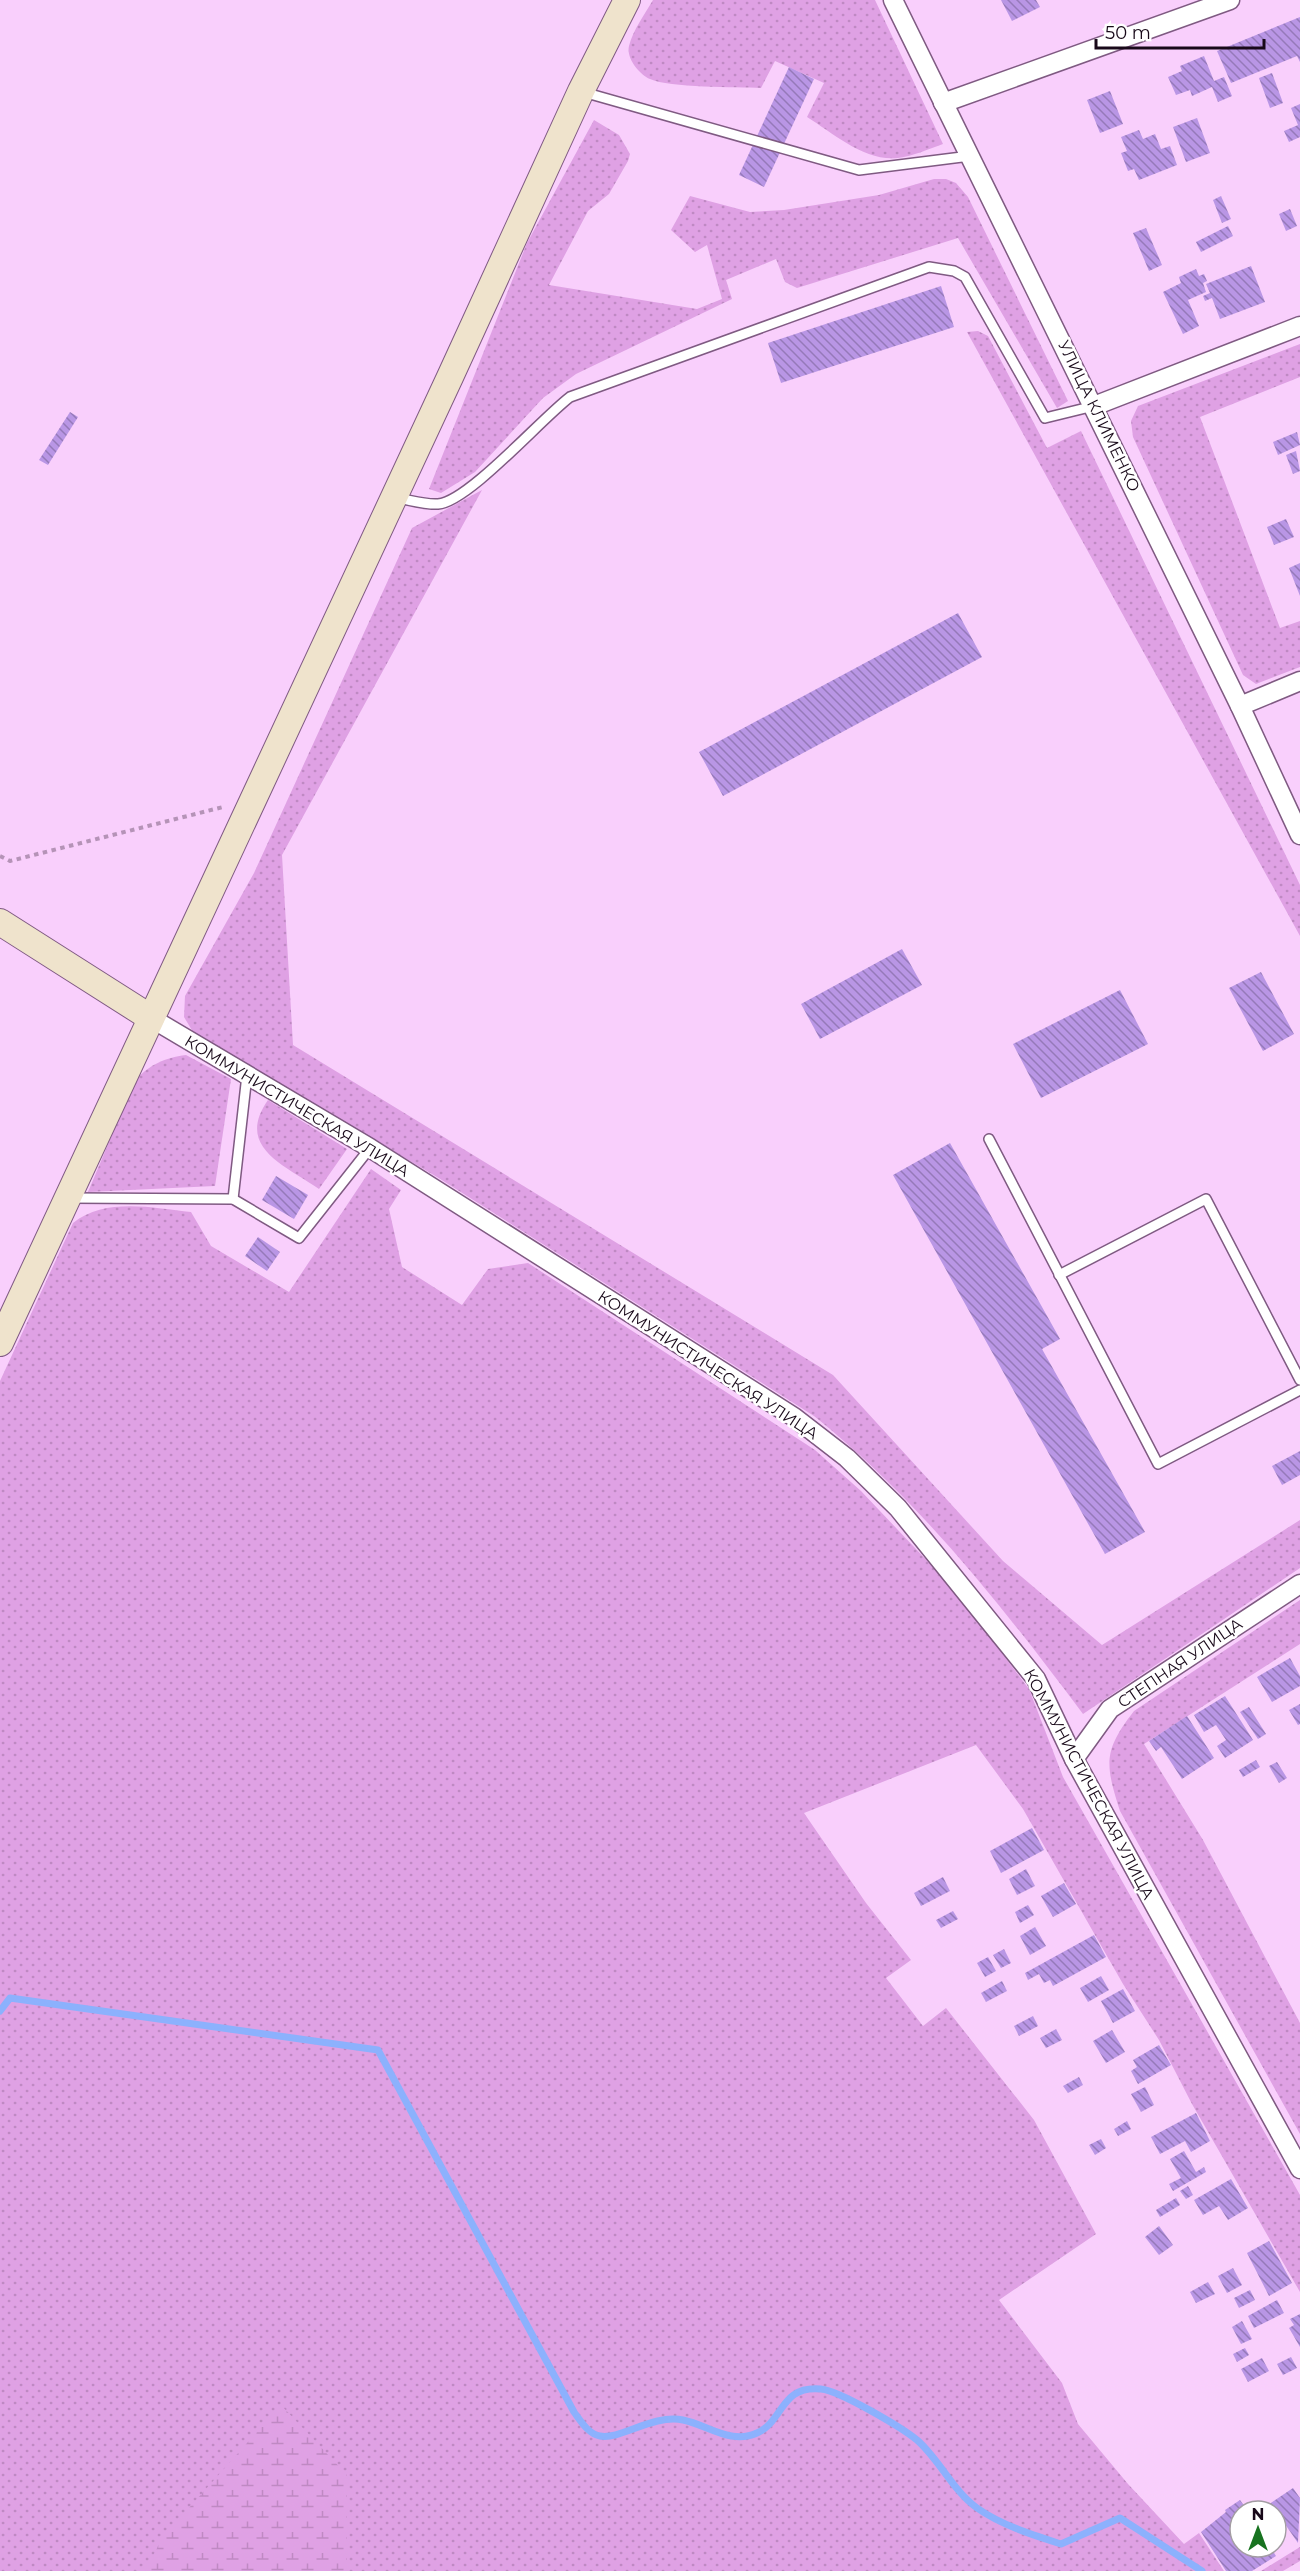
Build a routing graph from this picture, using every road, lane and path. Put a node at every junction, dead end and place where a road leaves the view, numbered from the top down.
1 (627, 0) edge
2 (893, 0) edge
3 (1230, 0) edge
4 (581, 91) junction
5 (944, 103) junction
6 (970, 156) junction
7 (1300, 326) edge
8 (1094, 406) junction
9 (394, 498) junction
10 (1300, 681) edge
11 (1240, 706) junction
12 (225, 807) dead end
13 (1300, 835) edge
14 (0, 856) edge
15 (0, 922) edge
16 (152, 1018) junction
17 (247, 1075) junction
18 (988, 1139) dead end
19 (370, 1149) junction
20 (68, 1198) junction
21 (233, 1199) junction
22 (1059, 1275) junction
23 (0, 1343) edge
24 (1300, 1380) edge
25 (1300, 1390) edge
26 (1300, 1584) edge
27 (1074, 1759) junction
28 (1300, 2169) edge

1 - 4 street
2 - 5 street, УЛИЦА КЛИМЕНКО
3 - 5 street
4 - 6 lane
4 - 9 street
5 - 6 street, УЛИЦА КЛИМЕНКО
6 - 8 street, УЛИЦА КЛИМЕНКО
7 - 8 street
8 - 9 lane
8 - 11 street, УЛИЦА КЛИМЕНКО
9 - 16 street
10 - 11 street
11 - 13 street, УЛИЦА КЛИМЕНКО
12 - 14 path
15 - 16 street, КОММУНИСТИЧЕСКАЯ УЛИЦА
16 - 17 street, КОММУНИСТИЧЕСКАЯ УЛИЦА
16 - 20 street
17 - 19 street, КОММУНИСТИЧЕСКАЯ УЛИЦА
17 - 21 lane
18 - 22 lane
19 - 21 lane
19 - 27 street, КОММУНИСТИЧЕСКАЯ УЛИЦА
20 - 21 lane
20 - 23 street
22 - 24 lane
22 - 25 lane
26 - 27 street, СТЕПНАЯ УЛИЦА
27 - 28 street, КОММУНИСТИЧЕСКАЯ УЛИЦА

